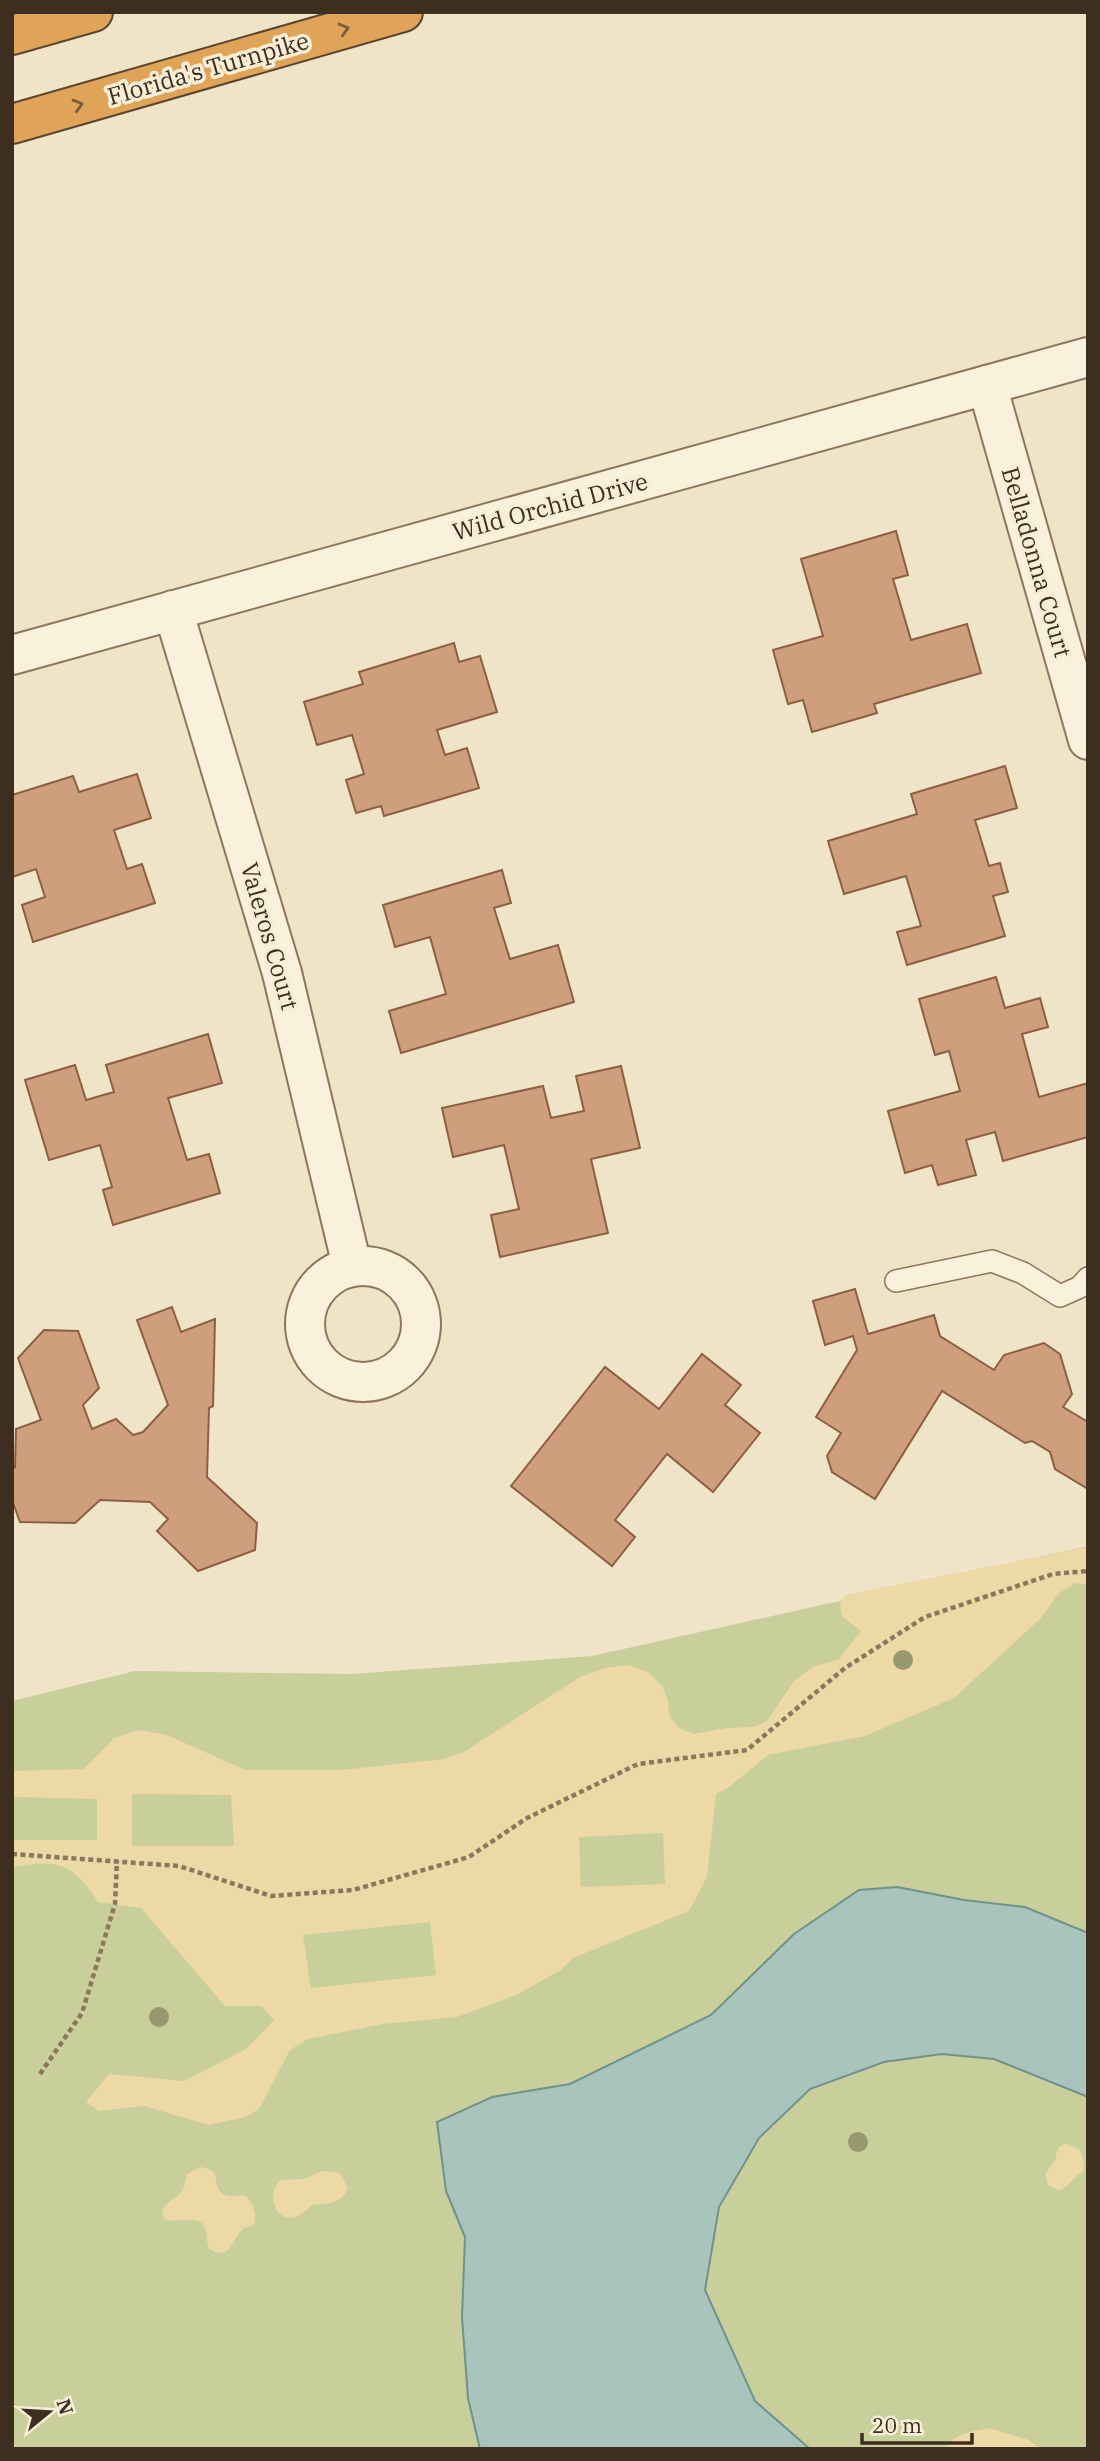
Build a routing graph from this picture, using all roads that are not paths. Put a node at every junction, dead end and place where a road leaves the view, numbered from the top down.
1 (93, 12) edge
2 (403, 12) edge
3 (12, 35) edge
4 (12, 124) edge
5 (1088, 357) edge
6 (987, 385) junction
7 (173, 610) junction
8 (12, 655) edge
9 (1088, 740) edge
10 (352, 1266) dead end
11 (1088, 1278) edge
12 (896, 1281) dead end

1 - 3 highway
4 -> 2 highway, Florida's Turnpike
5 - 6 street, Wild Orchid Drive
6 - 7 street, Wild Orchid Drive
6 - 9 street, Belladonna Court
7 - 8 street, Wild Orchid Drive
7 - 10 street, Valeros Court
11 - 12 lane

